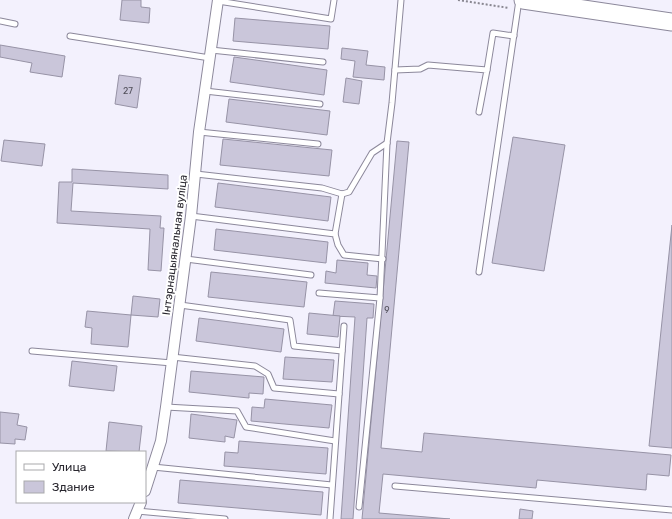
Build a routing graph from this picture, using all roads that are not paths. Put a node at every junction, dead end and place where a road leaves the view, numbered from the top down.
1 (218, 0) edge
2 (334, 0) edge
3 (401, 0) edge
4 (520, 0) edge
5 (523, 0) edge
6 (0, 21) edge
7 (672, 22) edge
8 (15, 24) dead end
9 (70, 36) dead end
10 (514, 36) junction
11 (210, 54) junction
12 (323, 62) dead end
13 (395, 70) junction
14 (487, 70) junction
15 (205, 91) junction
16 (320, 104) dead end
17 (479, 112) dead end
18 (200, 132) junction
19 (387, 143) junction
20 (318, 144) dead end
21 (196, 174) junction
22 (342, 194) junction
23 (191, 216) junction
24 (335, 234) junction
25 (186, 259) junction
26 (383, 259) junction
27 (478, 272) dead end
28 (311, 275) dead end
29 (319, 293) dead end
30 (380, 298) junction
31 (180, 305) junction
32 (344, 326) dead end
33 (32, 351) dead end
34 (342, 351) junction
35 (172, 360) junction
36 (339, 394) junction
37 (166, 407) junction
38 (335, 441) junction
39 (153, 466) junction
40 (332, 485) junction
41 (395, 486) dead end
42 (146, 488) edge
43 (359, 507) dead end
44 (672, 510) edge
45 (137, 511) edge
46 (225, 519) edge
47 (330, 519) edge

1 - 2 lane
1 - 11 street, Інтэрнацыянальная вуліца
3 - 13 lane
4 - 10 lane
5 - 7 main road
6 - 8 lane
9 - 11 lane
10 - 14 lane
10 - 27 lane
11 - 12 lane
11 - 15 street, Інтэрнацыянальная вуліца
13 - 14 lane
13 - 19 lane
14 - 17 lane
15 - 16 lane
15 - 18 street, Інтэрнацыянальная вуліца
18 - 20 lane
18 - 21 street, Інтэрнацыянальная вуліца
19 - 22 lane
19 - 26 lane
21 - 22 lane
21 - 23 street, Інтэрнацыянальная вуліца
22 - 24 lane
23 - 24 lane
23 - 25 street, Інтэрнацыянальная вуліца
24 - 26 lane
25 - 28 lane
25 - 31 street, Інтэрнацыянальная вуліца
26 - 30 lane
29 - 30 lane
30 - 43 lane
31 - 34 lane
31 - 35 street, Інтэрнацыянальная вуліца
32 - 34 lane
33 - 35 lane
34 - 36 lane
35 - 36 lane
35 - 37 street, Інтэрнацыянальная вуліца
36 - 38 lane
37 - 38 lane
37 - 39 street, Інтэрнацыянальная вуліца
38 - 40 lane
39 - 40 lane
39 - 42 street, Інтэрнацыянальная вуліца
40 - 47 lane
41 - 44 lane
45 - 46 lane

